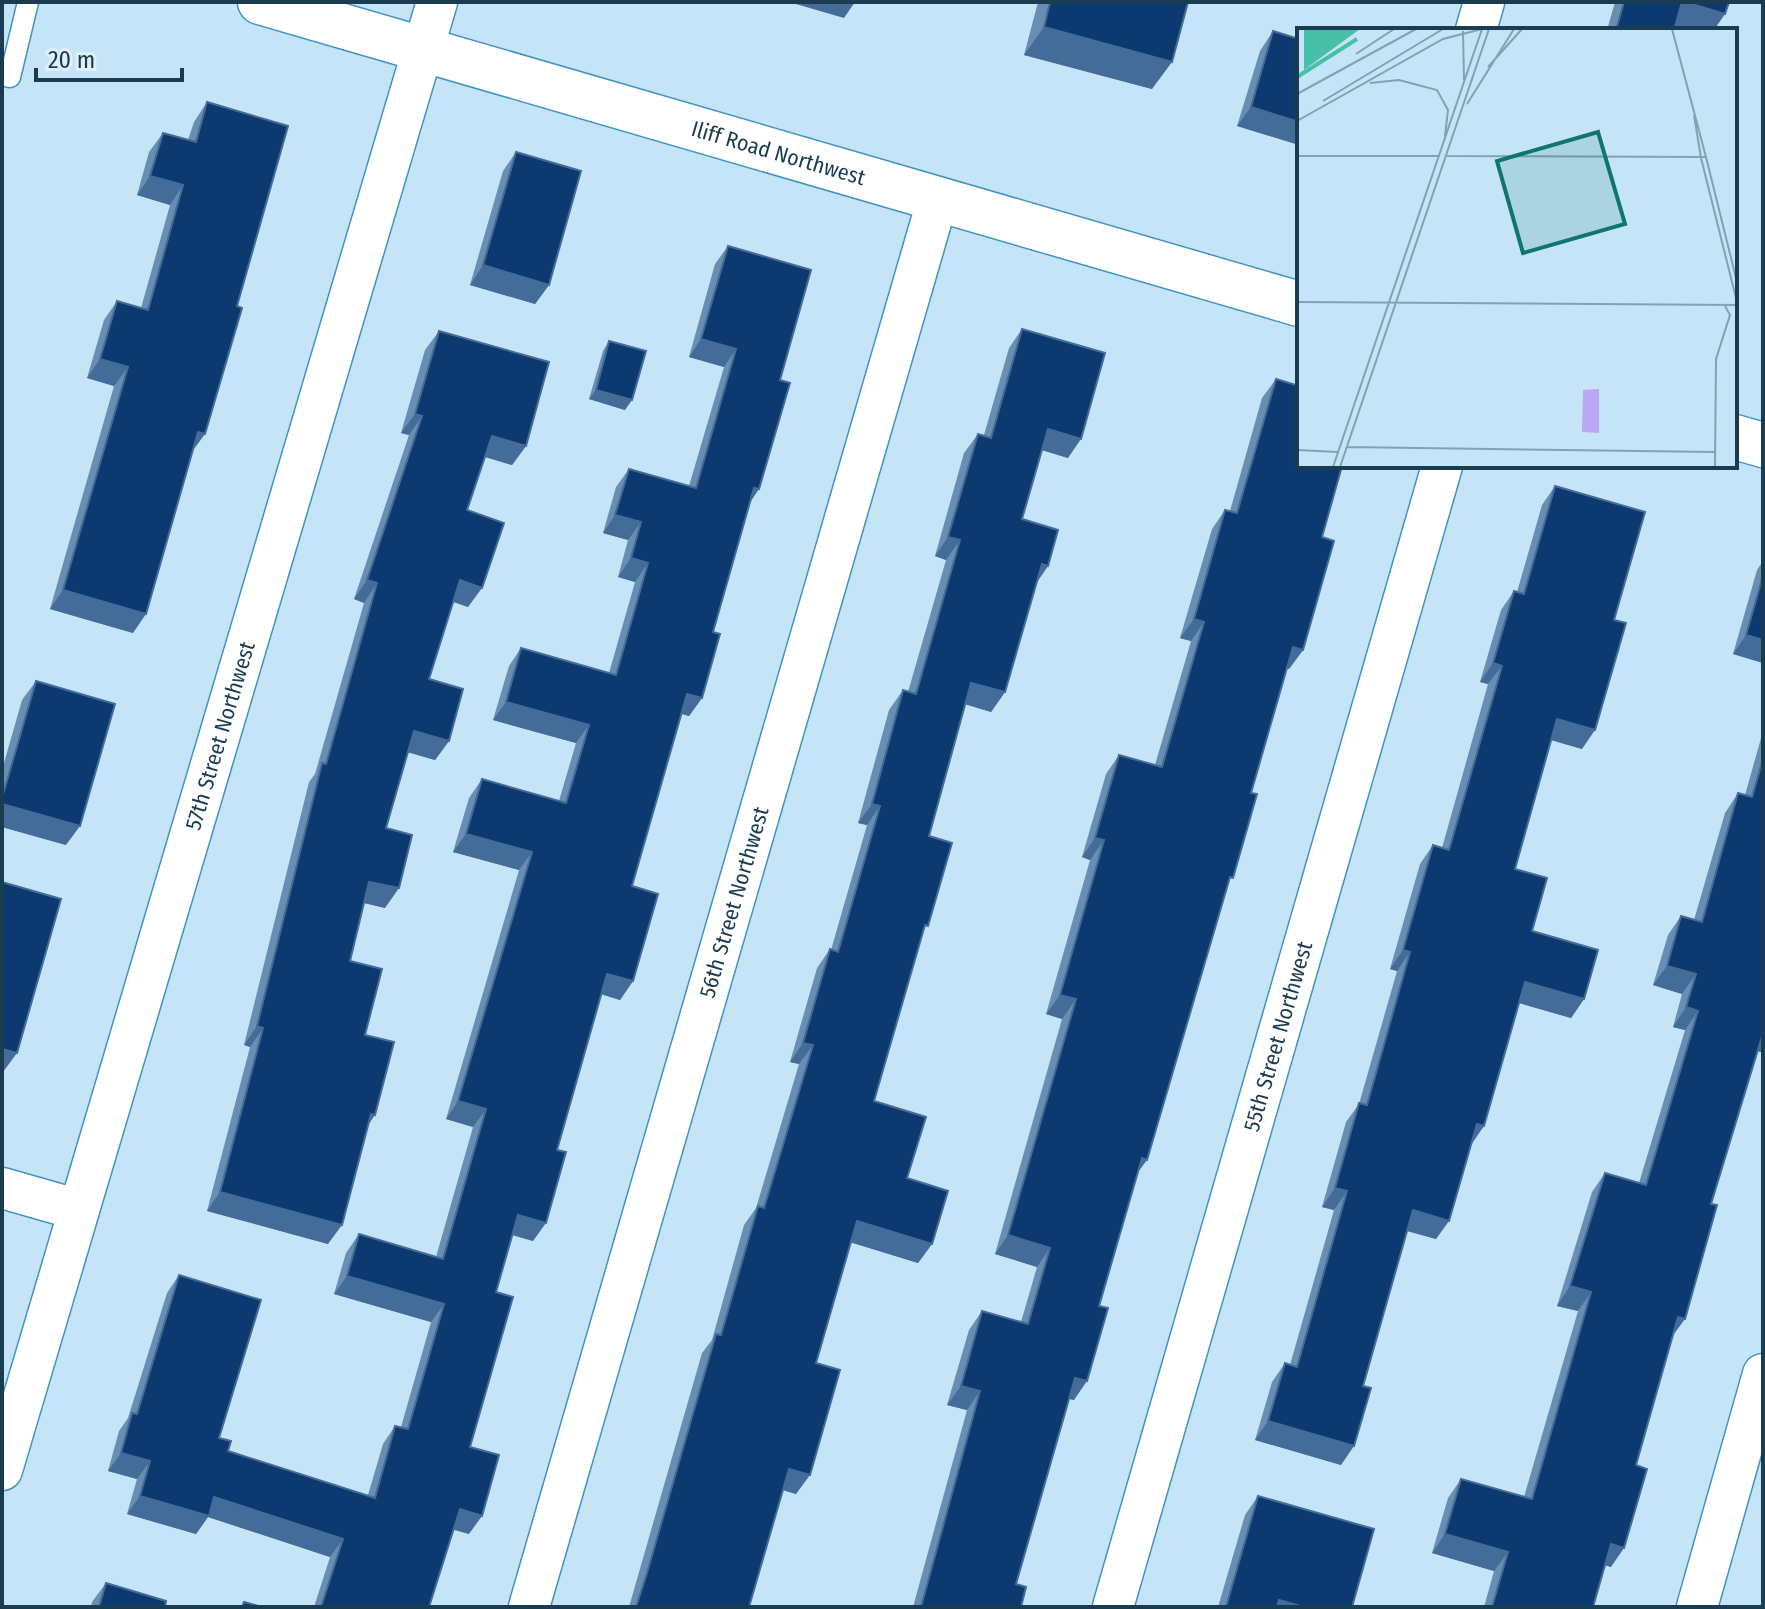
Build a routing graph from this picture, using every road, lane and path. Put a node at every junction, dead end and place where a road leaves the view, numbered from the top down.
1 (28, 2) edge
2 (260, 2) edge
3 (437, 2) edge
4 (1484, 2) edge
5 (1477, 28) edge
6 (423, 50) junction
7 (2, 75) edge
8 (938, 198) junction
9 (1297, 303) edge
10 (1737, 438) edge
11 (1763, 445) edge
12 (1441, 468) edge
13 (2, 1188) edge
14 (79, 1210) junction
15 (1763, 1374) edge
16 (2, 1470) edge
17 (529, 1607) edge
18 (1113, 1607) edge
19 (1697, 1607) edge

1 - 7 lane
2 - 6 main road, Iliff Road Northwest
3 - 6 street, 57th Street Northwest
4 - 5 street
6 - 8 main road, Iliff Road Northwest
6 - 14 street, 57th Street Northwest
8 - 9 main road, Iliff Road Northwest
8 - 17 street, 56th Street Northwest
10 - 11 main road
12 - 18 street, 55th Street Northwest
13 - 14 street
14 - 16 street, 57th Street Northwest
15 - 19 street

